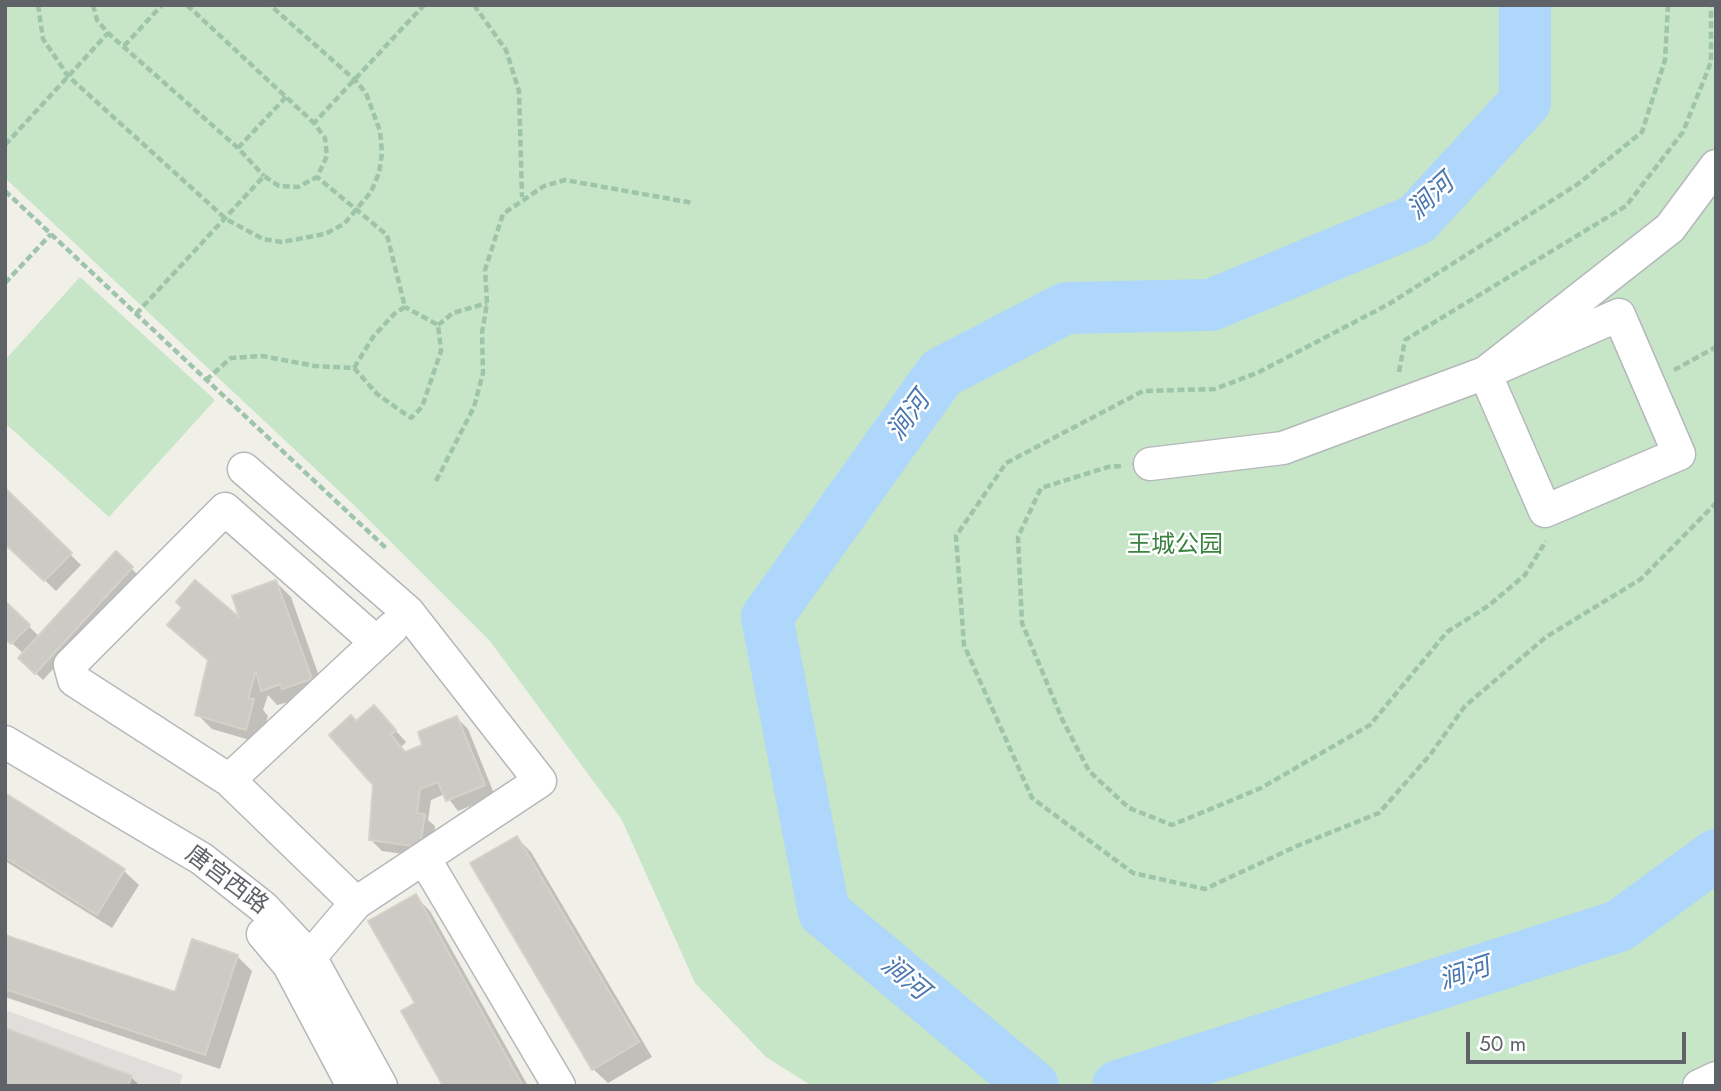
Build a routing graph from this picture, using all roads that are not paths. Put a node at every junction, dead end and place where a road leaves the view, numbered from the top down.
1 (1716, 166) edge
2 (1485, 373) junction
3 (1150, 464) road end
4 (244, 469) dead end
5 (408, 612) junction
6 (376, 642) junction
7 (5, 742) edge
8 (5, 766) edge
9 (229, 780) junction
10 (424, 858) junction
11 (356, 903) junction
12 (310, 957) junction
13 (1716, 1078) edge
14 (353, 1086) edge
15 (381, 1086) edge
16 (559, 1086) edge
17 (1699, 1086) edge

1 - 2 street
2 - 2 street
2 - 3 street
4 - 5 street
5 - 6 street
5 - 10 street
6 - 9 street
6 - 9 street
7 - 12 street, 唐宫西路
8 - 14 street, 唐宫西路
9 - 11 street
10 - 11 street
10 - 16 street
11 - 12 street
12 - 15 street, 唐宫西路
13 - 17 street

